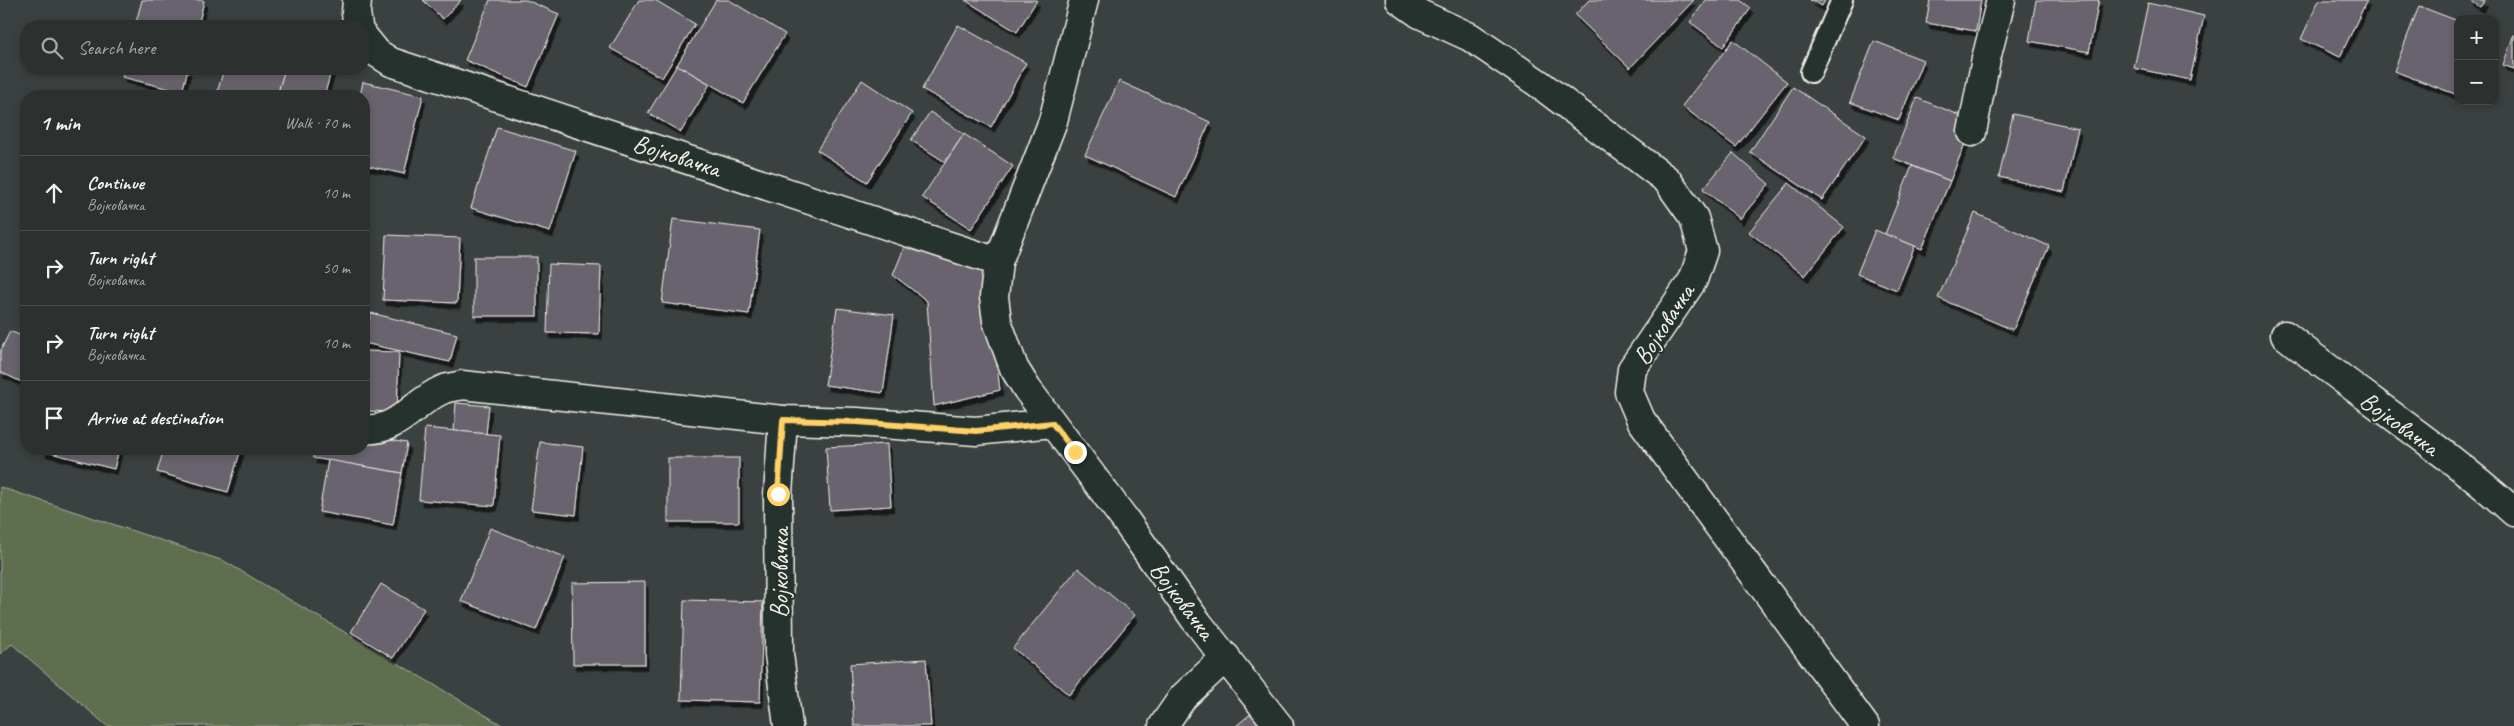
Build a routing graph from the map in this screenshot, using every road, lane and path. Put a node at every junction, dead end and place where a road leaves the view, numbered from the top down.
1 (357, 0) edge
2 (1084, 0) edge
3 (1400, 0) edge
4 (1842, 0) edge
5 (2001, 0) edge
6 (357, 20) edge
7 (370, 44) edge
8 (1811, 72) dead end
9 (1972, 132) dead end
10 (998, 262) junction
11 (2285, 335) dead end
12 (783, 420) junction
13 (1052, 423) junction
14 (370, 430) edge
15 (2514, 512) edge
16 (1226, 657) junction
17 (788, 726) edge
18 (1163, 726) edge
19 (1279, 726) edge
20 (1865, 726) edge

1 - 6 street
2 - 10 street, Војковачка
3 - 20 street, Војковачка
4 - 8 lane
5 - 9 street
7 - 10 street, Војковачка
10 - 13 street, Војковачка
11 - 15 street, Војковачка
12 - 13 street
12 - 14 street
12 - 17 street, Војковачка
13 - 16 street, Војковачка
16 - 18 street, Војковачка
16 - 19 street, Војковачка

